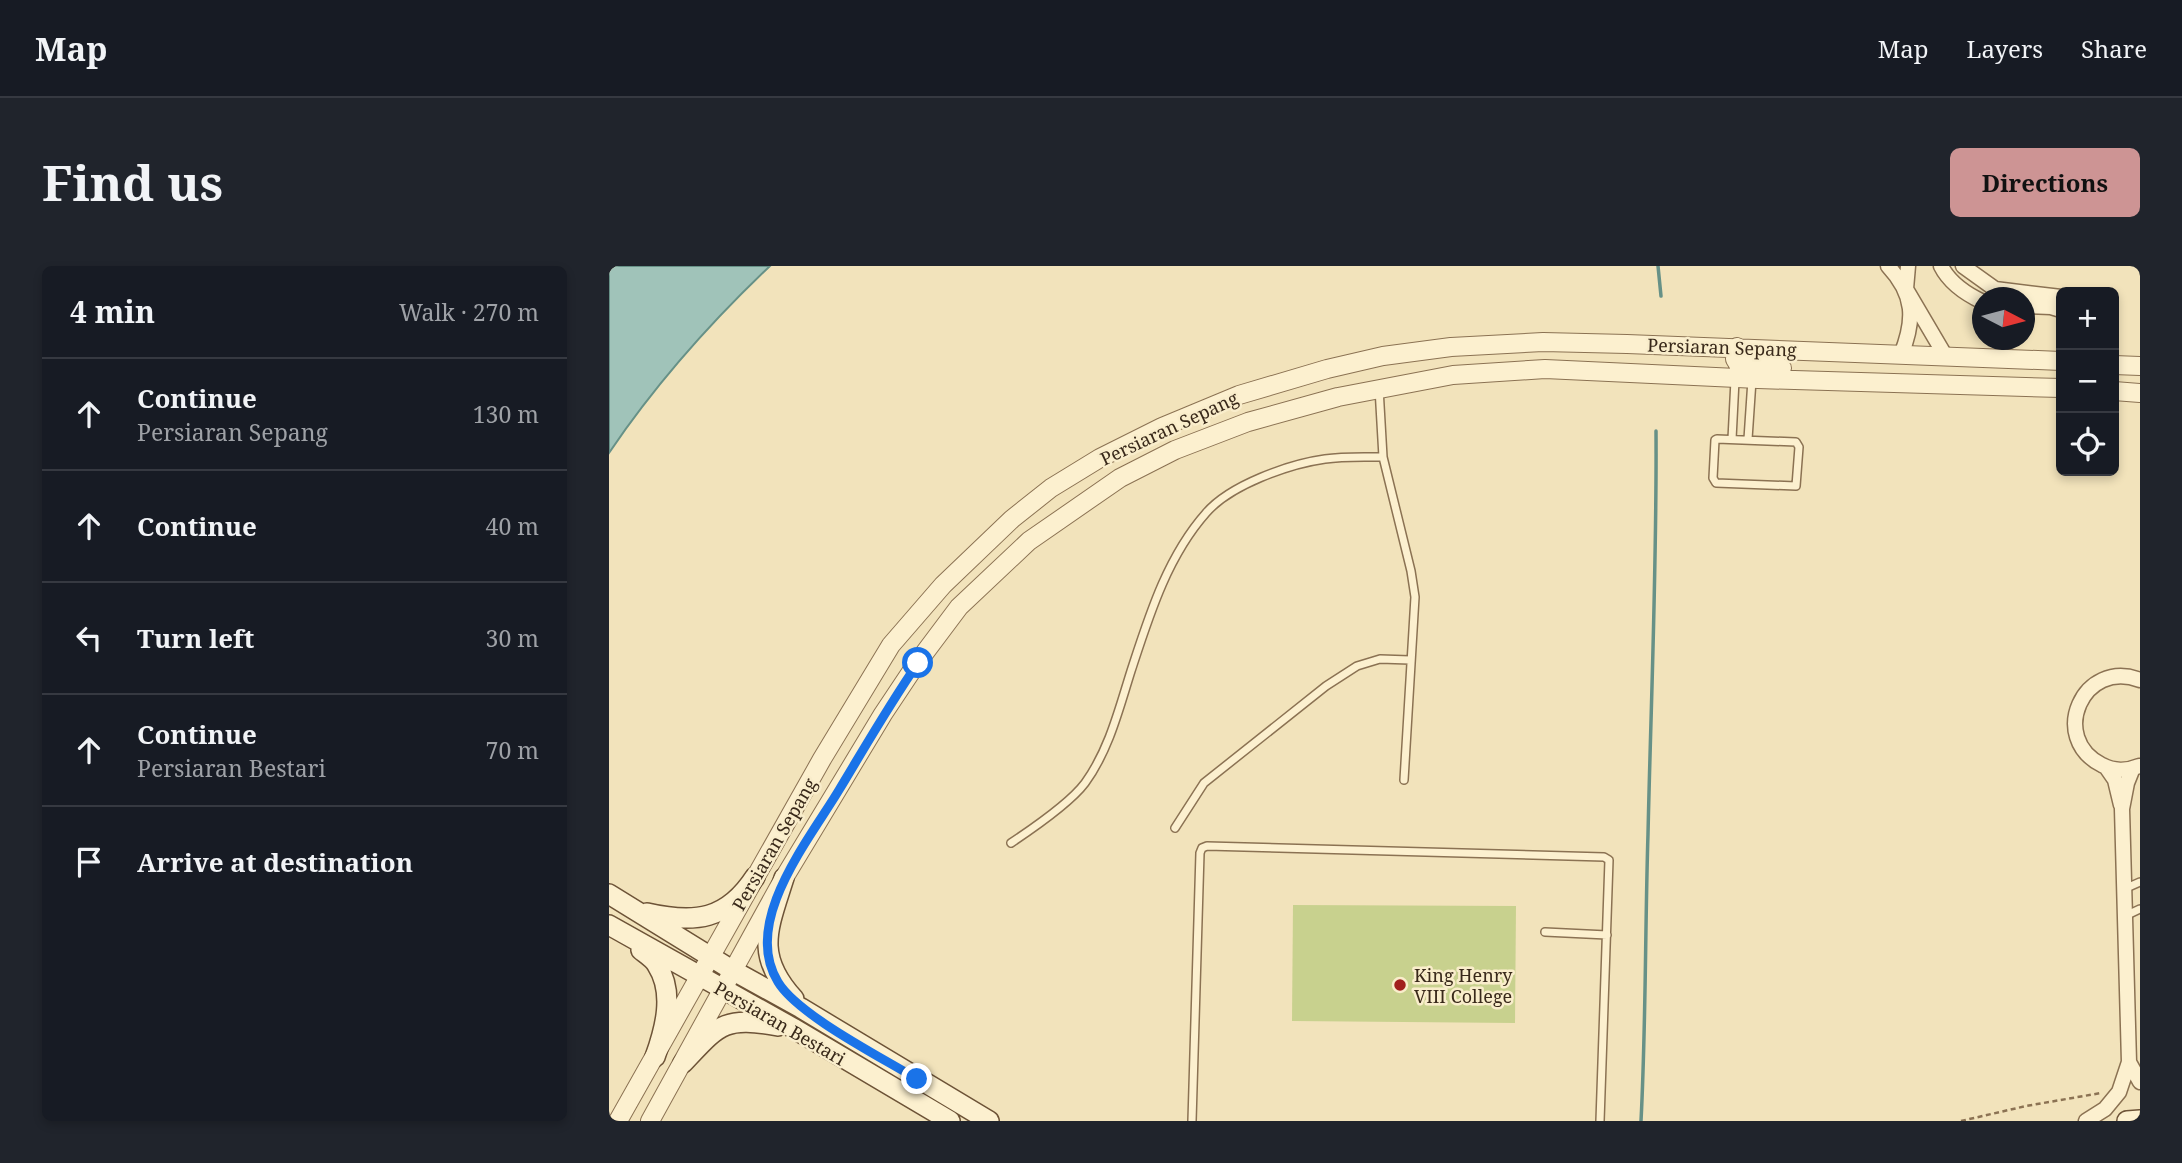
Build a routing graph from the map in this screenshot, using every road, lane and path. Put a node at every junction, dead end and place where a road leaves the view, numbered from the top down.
1 (1888, 266) edge
2 (1908, 266) edge
3 (1941, 266) edge
4 (1963, 266) edge
5 (1906, 289) junction
6 (1972, 295) edge
7 (2056, 296) edge
8 (2035, 306) edge
9 (2056, 308) edge
10 (1737, 347) junction
11 (1901, 355) junction
12 (1946, 357) junction
13 (2056, 357) edge
14 (2119, 365) edge
15 (2140, 366) edge
16 (1743, 378) junction
17 (1943, 384) junction
18 (1378, 388) junction
19 (2056, 388) edge
20 (2119, 391) edge
21 (2140, 393) edge
22 (1732, 439) junction
23 (1748, 439) junction
24 (1383, 457) junction
25 (1410, 660) junction
26 (2140, 680) edge
27 (2106, 767) junction
28 (2136, 767) edge
29 (1404, 780) dead end
30 (2122, 809) junction
31 (1175, 828) dead end
32 (1011, 843) dead end
33 (755, 877) junction
34 (784, 878) junction
35 (2140, 882) edge
36 (2123, 889) junction
37 (609, 894) edge
38 (2140, 909) edge
39 (636, 911) junction
40 (2123, 916) junction
41 (617, 930) edge
42 (1545, 932) dead end
43 (1607, 935) junction
44 (710, 957) junction
45 (732, 970) junction
46 (699, 977) junction
47 (722, 990) junction
48 (801, 1008) junction
49 (793, 1028) junction
50 (655, 1057) junction
51 (2129, 1062) junction
52 (683, 1063) junction
53 (2140, 1082) edge
54 (2119, 1092) junction
55 (2140, 1120) edge
56 (618, 1121) edge
57 (650, 1121) edge
58 (950, 1121) edge
59 (989, 1121) edge
60 (1192, 1121) edge
61 (1600, 1121) edge
62 (1961, 1121) edge
63 (2086, 1121) edge
64 (2127, 1121) edge

1 - 5 street
2 - 5 street
3 - 6 street
4 - 7 street
5 - 11 street
5 - 12 street
8 - 9 street
10 - 11 street, Persiaran Sepang
10 - 17 street
10 - 33 street, Persiaran Sepang
11 - 12 street, Persiaran Sepang
12 - 13 street, Persiaran Sepang
14 - 15 street
16 - 17 street, Persiaran Sepang
16 - 18 street, Persiaran Sepang
16 - 22 lane
16 - 23 lane
17 - 19 street, Persiaran Sepang
18 - 24 lane
18 - 34 street, Persiaran Sepang
20 - 21 street
22 - 23 lane
22 - 23 lane
24 - 25 lane
24 - 32 lane
25 - 29 lane
25 - 31 lane
26 - 27 street
27 - 28 street
27 - 30 street
28 - 30 street
30 - 36 street
33 - 39 main road
33 - 44 street, Persiaran Sepang
34 - 45 street, Persiaran Sepang
34 - 48 main road
35 - 36 lane
36 - 40 street
37 - 39 main road, Persiaran Bestari
38 - 40 lane
39 - 44 main road, Persiaran Bestari
40 - 51 street
41 - 46 main road, Persiaran Bestari
41 - 50 main road
42 - 43 lane
43 - 60 lane
43 - 61 lane
44 - 45 main road, Persiaran Bestari
44 - 46 street, Persiaran Sepang
45 - 47 street, Persiaran Sepang
45 - 48 main road, Persiaran Bestari
46 - 47 main road, Persiaran Bestari
46 - 50 street, Persiaran Sepang
47 - 49 main road, Persiaran Bestari
47 - 52 street, Persiaran Sepang
48 - 59 main road, Persiaran Bestari
49 - 52 main road
49 - 58 main road, Persiaran Bestari
50 - 56 street, Persiaran Sepang
51 - 53 street
51 - 54 street
52 - 57 street, Persiaran Sepang
54 - 62 path
54 - 63 street
55 - 64 main road

